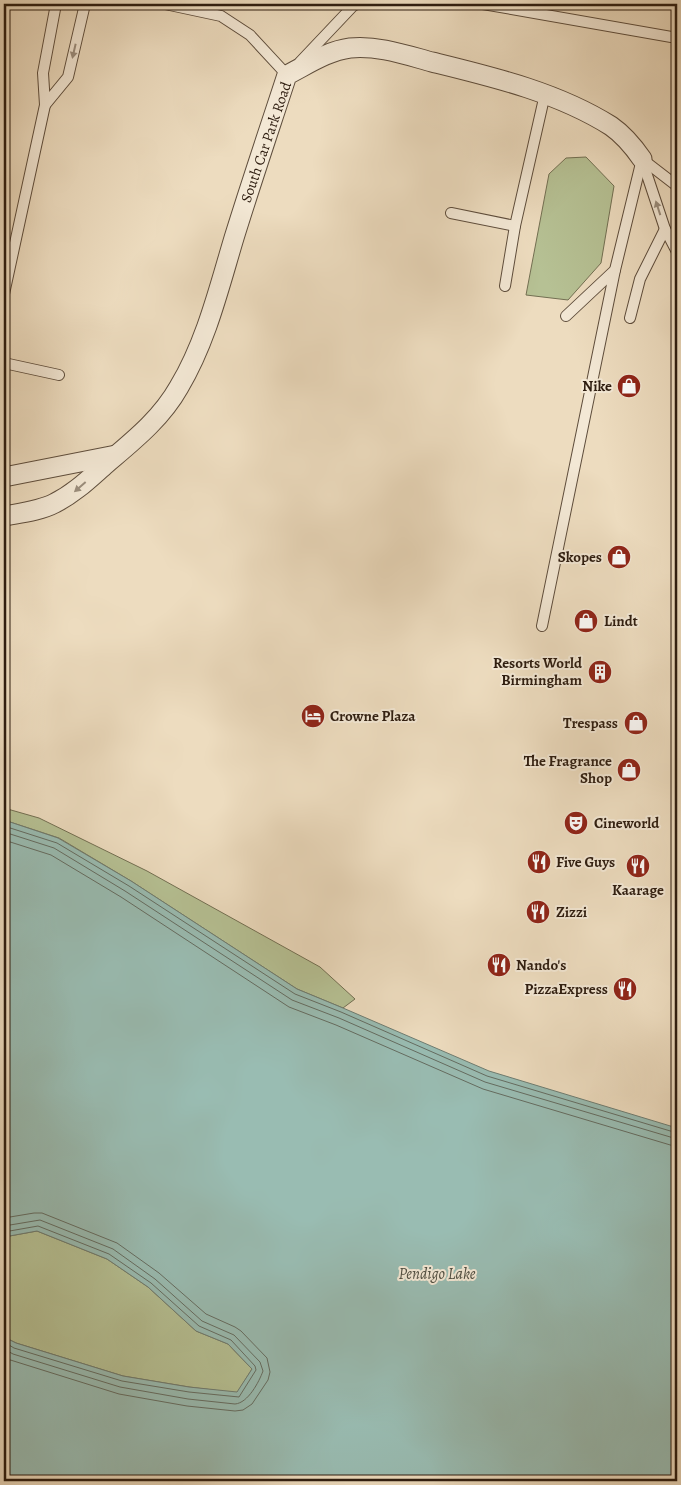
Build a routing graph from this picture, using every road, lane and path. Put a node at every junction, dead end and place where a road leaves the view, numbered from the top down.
1 (56, 4) edge
2 (85, 4) edge
3 (165, 4) edge
4 (357, 4) edge
5 (483, 4) edge
6 (677, 38) edge
7 (287, 76) junction
8 (545, 94) junction
9 (45, 105) junction
10 (642, 159) junction
11 (677, 186) edge
12 (451, 214) dead end
13 (515, 226) junction
14 (665, 228) junction
15 (677, 252) edge
16 (614, 270) junction
17 (505, 286) dead end
18 (4, 294) edge
19 (566, 316) dead end
20 (630, 318) dead end
21 (4, 363) edge
22 (58, 375) dead end
23 (117, 455) junction
24 (4, 478) edge
25 (4, 516) edge
26 (542, 626) dead end

1 - 9 lane
2 -> 9 lane
3 - 7 lane
4 - 7 lane
5 - 6 lane
7 - 8 street, South Car Park Road
7 - 23 street, South Car Park Road
8 - 10 street, South Car Park Road
8 - 13 lane
9 - 18 lane
10 - 11 lane, South Car Park Road
14 -> 10 lane
10 - 16 lane
12 - 13 lane
13 - 17 lane
14 - 15 lane
14 - 20 lane
16 - 19 lane
16 - 26 lane
21 - 22 lane
23 - 24 street, South Car Park Road
23 -> 25 street, South Car Park Road

